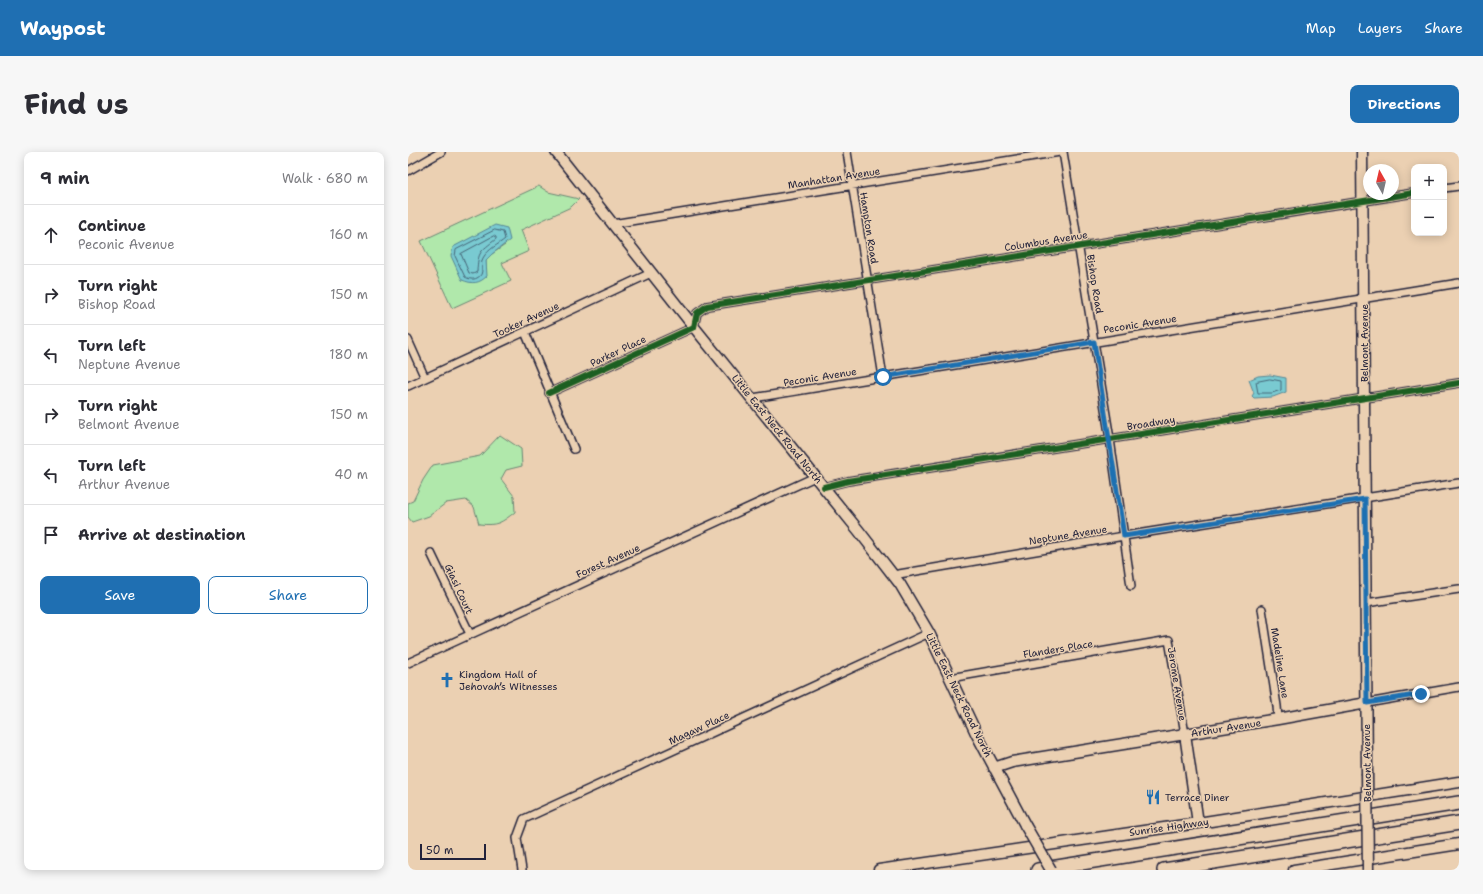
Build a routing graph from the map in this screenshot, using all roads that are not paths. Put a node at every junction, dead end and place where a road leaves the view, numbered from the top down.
1 (441, 152) edge
2 (556, 152) edge
3 (847, 152) edge
4 (1062, 152) edge
5 (1362, 152) edge
6 (408, 171) edge
7 (852, 185) junction
8 (1459, 186) edge
9 (1447, 188) edge
10 (1411, 193) edge
11 (1362, 201) junction
12 (612, 224) junction
13 (1079, 246) junction
14 (651, 273) junction
15 (867, 280) junction
16 (1459, 283) edge
17 (1363, 299) junction
18 (694, 327) junction
19 (524, 332) junction
20 (408, 340) edge
21 (1094, 342) junction
22 (883, 377) junction
23 (425, 378) junction
24 (1459, 383) edge
25 (408, 386) edge
26 (549, 393) junction
27 (753, 398) junction
28 (1364, 399) junction
29 (1110, 439) junction
30 (574, 449) dead end
31 (815, 477) junction
32 (1459, 483) edge
33 (824, 487) junction
34 (1365, 499) junction
35 (1124, 536) junction
36 (431, 553) dead end
37 (893, 575) junction
38 (1131, 586) dead end
39 (1459, 589) edge
40 (1366, 603) junction
41 (1262, 609) dead end
42 (930, 633) junction
43 (470, 634) junction
44 (1170, 640) joint
45 (408, 663) edge
46 (950, 678) junction
47 (1459, 687) edge
48 (1367, 703) junction
49 (1278, 719) junction
50 (1185, 734) junction
51 (994, 768) junction
52 (1459, 782) edge
53 (1459, 803) edge
54 (1198, 823) junction
55 (1459, 823) edge
56 (1459, 844) edge
57 (522, 870) edge
58 (879, 870) edge
59 (1038, 870) edge
60 (1051, 870) edge
61 (1164, 870) edge
62 (1294, 870) edge
63 (1368, 870) edge

1 - 6 street
2 - 12 main road, Little East Neck Road North
3 - 7 street, Hampton Road
4 - 7 street, Manhattan Avenue
4 - 13 street, Bishop Road
5 - 11 main road, Belmont Avenue
7 - 12 street, Manhattan Avenue
7 - 15 street, Hampton Road
8 - 9 street
10 - 11 street, Columbus Avenue
11 - 13 street, Columbus Avenue
11 - 17 main road, Belmont Avenue
12 - 14 main road, Little East Neck Road North
13 - 15 street, Columbus Avenue
13 - 21 street, Bishop Road
14 - 18 main road, Little East Neck Road North
14 - 19 street, Tooker Avenue
15 - 18 street, Columbus Avenue
15 - 22 street, Hampton Road
16 - 17 street, Peconic Avenue
17 - 21 street, Peconic Avenue
17 - 28 main road, Belmont Avenue
18 - 26 street, Parker Place
18 - 27 main road, Little East Neck Road North
19 - 23 street, Tooker Avenue
19 - 26 street
20 - 23 street
21 - 22 street, Peconic Avenue
21 - 29 street, Bishop Road
22 - 27 street, Peconic Avenue
23 - 25 street, Tooker Avenue
24 - 28 street, Broadway
26 - 30 street
27 - 31 main road, Little East Neck Road North
28 - 29 street, Broadway
28 - 34 main road, Belmont Avenue
29 - 33 street, Broadway
29 - 35 street, Bishop Road
31 - 33 main road, Little East Neck Road North
31 - 43 street, Forest Avenue
32 - 34 street, Neptune Avenue
33 - 37 main road, Little East Neck Road North
34 - 35 street, Neptune Avenue
34 - 40 main road, Belmont Avenue
35 - 37 street, Neptune Avenue
35 - 38 street, Bishop Road
36 - 43 street, Giasi Court
37 - 42 main road, Little East Neck Road North
39 - 40 street
40 - 48 main road, Belmont Avenue
41 - 49 street, Madeline Lane
42 - 46 main road, Little East Neck Road North
42 - 57 street, Magaw Place
43 - 45 street, Forest Avenue
44 - 46 street, Flanders Place
44 - 50 street, Jerome Avenue
46 - 51 main road, Little East Neck Road North
47 - 48 street, Arthur Avenue
48 - 49 main road, Arthur Avenue
48 - 63 main road, Belmont Avenue, bridge
49 - 50 main road, Arthur Avenue
50 - 51 main road, Arthur Avenue
50 - 54 main road, Jerome Avenue
51 - 60 main road, Little East Neck Road North, bridge
52 - 54 main road, Sunrise Highway
53 - 59 highway
54 - 58 main road, Sunrise Highway
55 - 61 highway
56 - 62 main road

